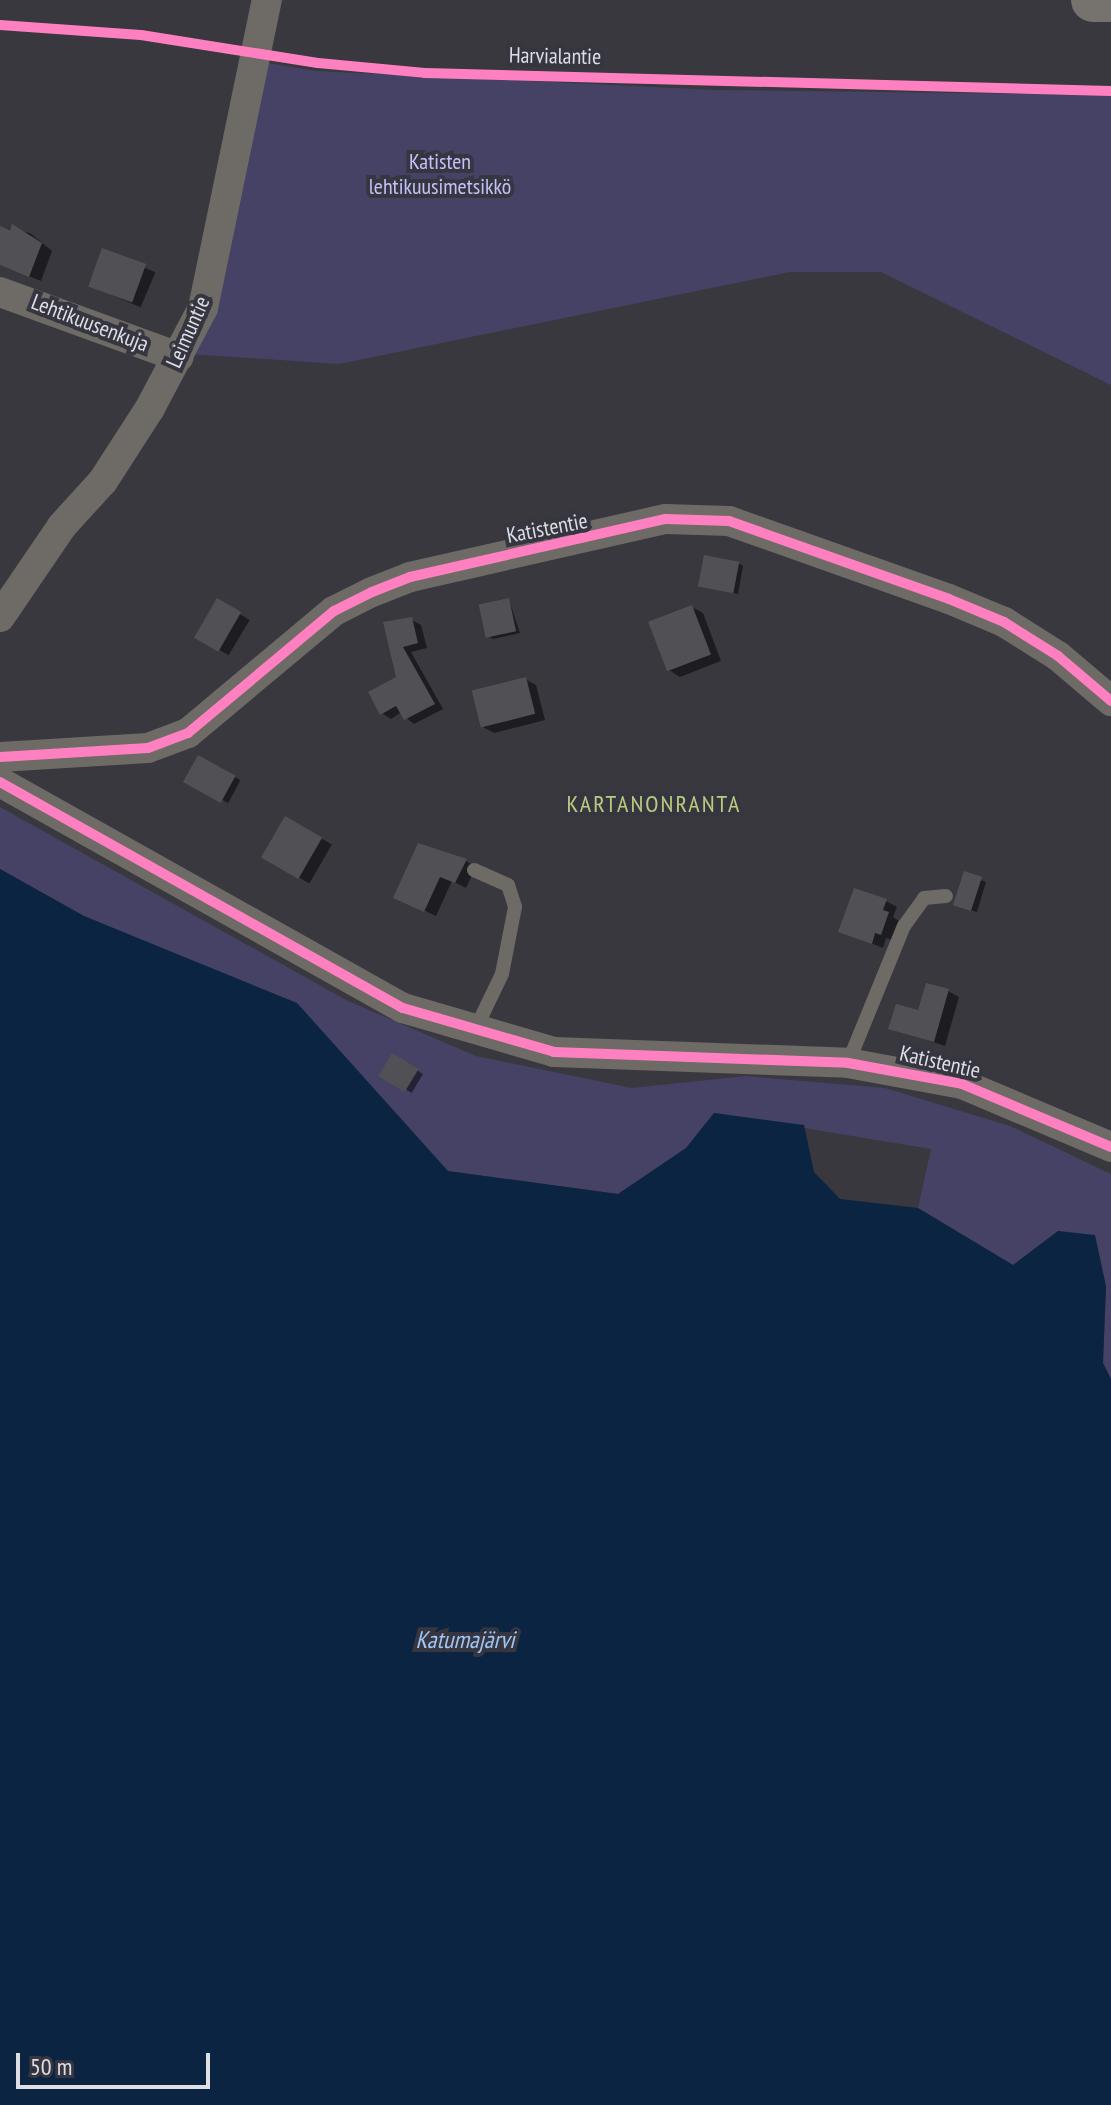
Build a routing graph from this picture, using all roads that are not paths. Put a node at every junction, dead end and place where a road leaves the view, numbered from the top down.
1 (267, 0) edge
2 (1093, 0) edge
3 (1111, 0) edge
4 (0, 292) edge
5 (179, 357) junction
6 (0, 617) edge
7 (1111, 701) edge
8 (0, 757) edge
9 (0, 782) edge
10 (474, 870) dead end
11 (946, 896) dead end
12 (475, 1030) junction
13 (848, 1063) junction
14 (1111, 1147) edge

1 - 5 street, Leimuntie
2 - 3 highway
4 - 5 street, Lehtikuusenkuja
5 - 6 street, Leimuntie
7 - 8 street, Katistentie
9 - 12 street, Katistentie
10 - 12 lane
11 - 13 lane
12 - 13 street, Katistentie
13 - 14 street, Katistentie

